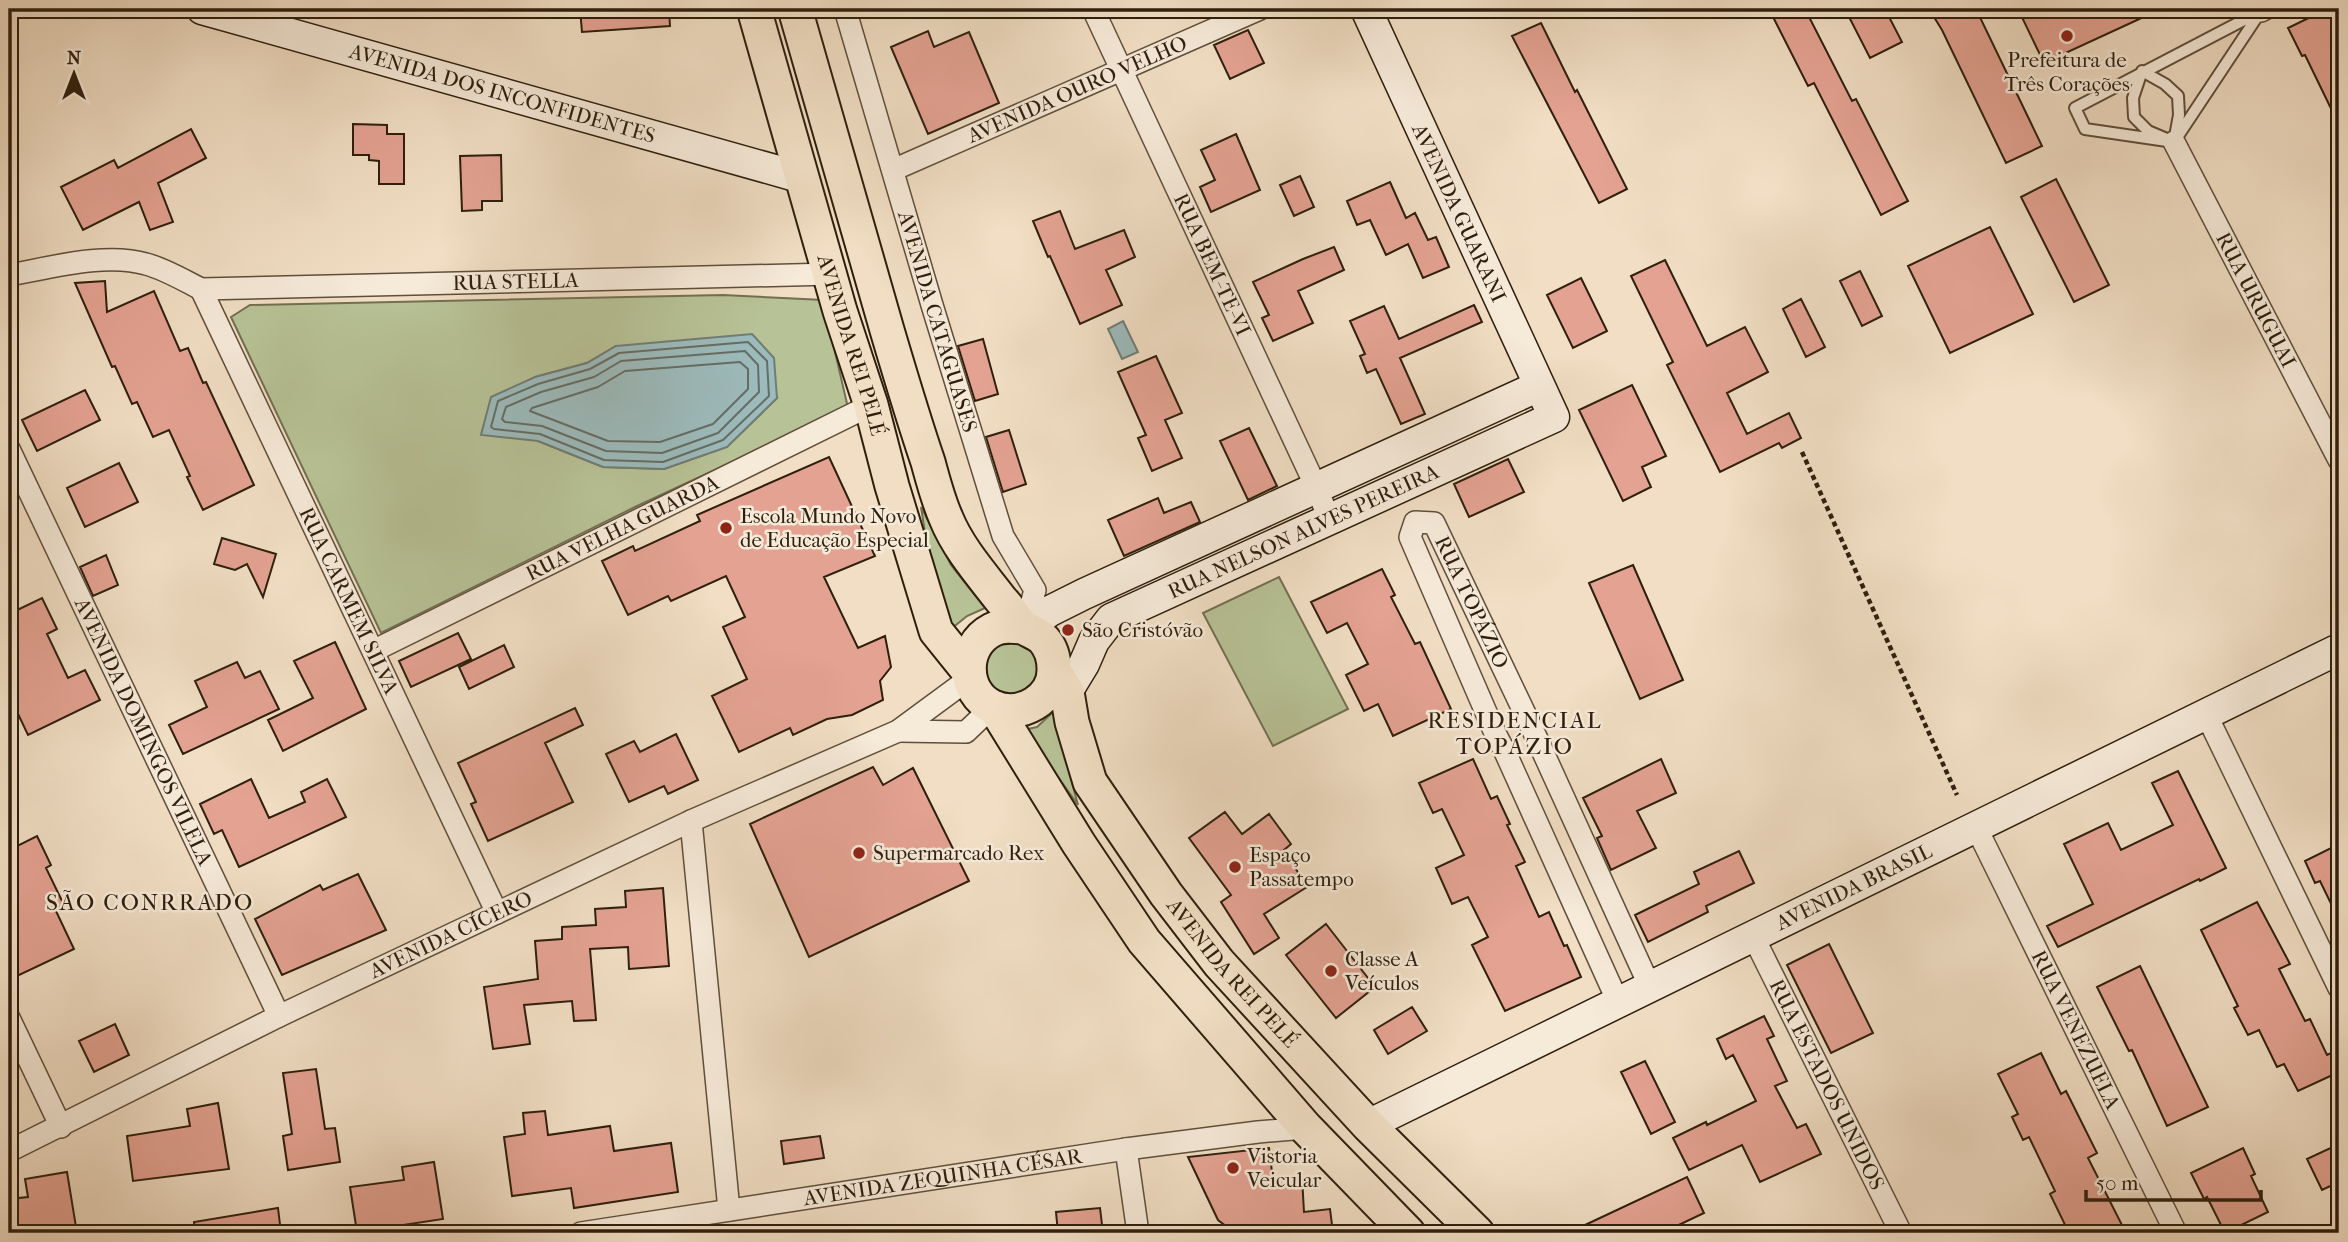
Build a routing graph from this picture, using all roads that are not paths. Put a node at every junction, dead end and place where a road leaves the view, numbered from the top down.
1 (202, 9) edge
2 (754, 9) edge
3 (795, 9) edge
4 (845, 9) edge
5 (1093, 9) edge
6 (1260, 9) edge
7 (1366, 9) edge
8 (2263, 10) edge
9 (1122, 70) junction
10 (2142, 71) junction
11 (2174, 142) junction
12 (894, 170) junction
13 (803, 178) junction
14 (831, 274) junction
15 (9, 275) edge
16 (201, 289) junction
17 (1539, 386) junction
18 (871, 405) junction
19 (1554, 417) joint
20 (9, 449) edge
21 (2339, 460) edge
22 (1317, 489) junction
23 (1330, 521) junction
24 (1025, 627) junction
25 (2339, 649) edge
26 (373, 651) junction
27 (969, 675) junction
28 (1056, 686) junction
29 (994, 707) junction
30 (925, 711) junction
31 (2206, 714) junction
32 (1527, 718) junction
33 (898, 731) junction
34 (935, 733) junction
35 (1495, 733) junction
36 (1537, 739) junction
37 (1506, 754) junction
38 (691, 821) junction
39 (1976, 827) junction
40 (497, 913) junction
41 (1753, 936) junction
42 (1650, 987) junction
43 (2339, 988) edge
44 (1618, 1002) junction
45 (279, 1016) junction
46 (9, 1017) edge
47 (1368, 1125) junction
48 (61, 1127) junction
49 (1306, 1128) junction
50 (1126, 1149) junction
51 (9, 1151) edge
52 (729, 1210) junction
53 (581, 1233) edge
54 (1138, 1233) edge
55 (1408, 1233) edge
56 (1477, 1233) edge
57 (1901, 1233) edge
58 (2176, 1233) edge

1 - 13 street, AVENIDA DOS INCONFIDENTES
2 - 13 main road, AVENIDA REI PELÉ
3 - 24 main road, AVENIDA REI PELÉ
4 - 12 street, AVENIDA CATAGUASES
5 - 9 street, RUA BEM-TE-VI
6 - 9 street, AVENIDA OURO VELHO
7 - 17 street, AVENIDA GUARANI
8 - 10 lane
8 - 11 lane
9 - 12 street, AVENIDA OURO VELHO
9 - 22 street, RUA BEM-TE-VI
10 - 11 lane
10 - 11 lane
10 - 11 lane
11 - 21 street, RUA URUGUAI
12 - 24 street, AVENIDA CATAGUASES
13 - 14 main road, AVENIDA REI PELÉ
14 - 16 street, RUA STELLA
14 - 18 main road, AVENIDA REI PELÉ
15 - 16 street
16 - 26 street, RUA CARMEM SILVA
17 - 19 street, AVENIDA GUARANI
17 - 22 street, RUA NELSON ALVES PEREIRA
18 - 26 street, RUA VELHA GUARDA
18 - 27 main road, AVENIDA REI PELÉ
19 - 23 street, RUA NELSON ALVES PEREIRA
20 - 45 street, AVENIDA DOMINGOS VILELA
22 - 23 street, RUA BEM-TE-VI
22 - 24 street, RUA NELSON ALVES PEREIRA
23 - 28 street, RUA NELSON ALVES PEREIRA
24 - 27 main road
24 - 28 main road, AVENIDA REI PELÉ
25 - 31 street, AVENIDA BRASIL
26 - 40 street, RUA CARMEM SILVA
27 - 29 main road, AVENIDA REI PELÉ
27 - 30 street, AVENIDA CÍCERO
28 - 29 main road
28 - 47 main road, AVENIDA REI PELÉ
29 - 34 street, AVENIDA CÍCERO
29 - 49 main road, AVENIDA REI PELÉ
30 - 33 street, AVENIDA CÍCERO
30 - 34 lane
31 - 39 street, AVENIDA BRASIL
31 - 43 street
32 - 35 street
32 - 35 street, RUA TOPÁZIO
32 - 36 street, RUA TOPÁZIO
33 - 34 street, AVENIDA CÍCERO
33 - 38 street, AVENIDA CÍCERO
35 - 37 street, RUA TOPÁZIO
36 - 37 street
36 - 42 street, RUA TOPÁZIO
37 - 44 street, RUA TOPÁZIO
38 - 40 street, AVENIDA CÍCERO
38 - 52 street
39 - 41 street, AVENIDA BRASIL
39 - 58 street, RUA VENEZUELA
40 - 45 street, AVENIDA CÍCERO
41 - 42 street, AVENIDA BRASIL
41 - 57 street, RUA ESTADOS UNIDOS
42 - 44 street, AVENIDA BRASIL
44 - 47 street, AVENIDA BRASIL
45 - 48 street, AVENIDA CÍCERO
46 - 48 street
47 - 56 main road, AVENIDA REI PELÉ
48 - 51 street, AVENIDA CÍCERO
49 - 50 street, AVENIDA ZEQUINHA CÉSAR
49 - 55 main road, AVENIDA REI PELÉ
50 - 52 street, AVENIDA ZEQUINHA CÉSAR
50 - 54 street
52 - 53 street, AVENIDA ZEQUINHA CÉSAR

